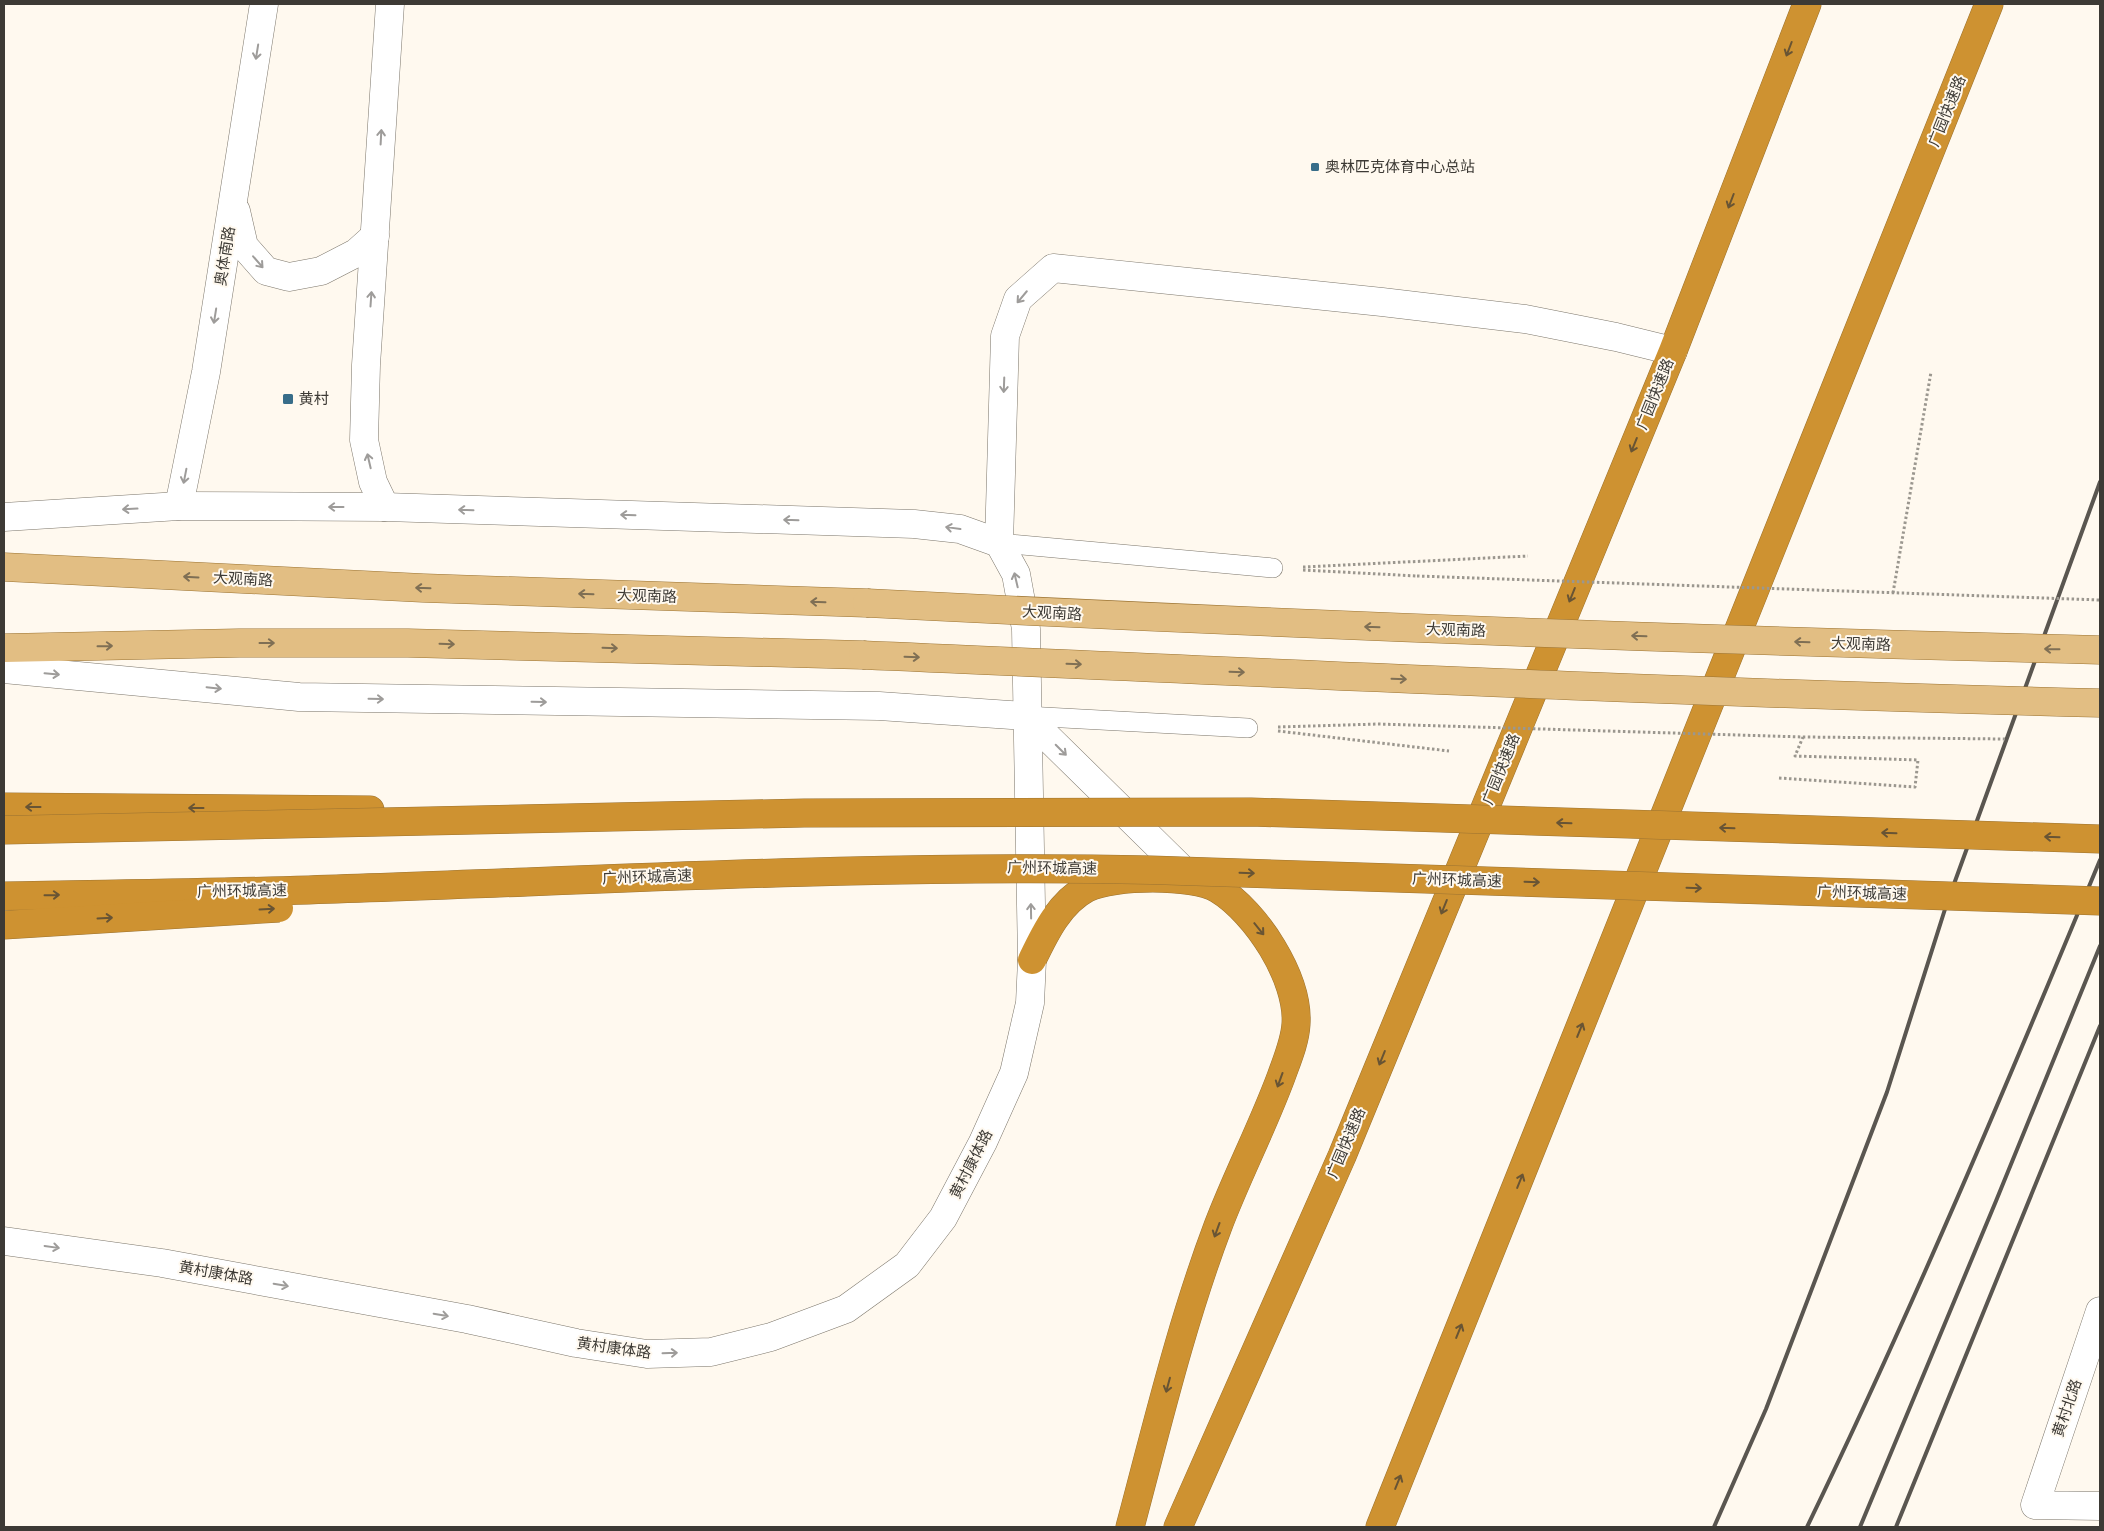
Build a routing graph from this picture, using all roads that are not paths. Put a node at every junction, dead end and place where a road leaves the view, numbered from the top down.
1 (264, 4) edge
2 (390, 4) edge
3 (1807, 4) edge
4 (1990, 4) edge
5 (233, 202) junction
6 (375, 236) junction
7 (1673, 351) junction
8 (179, 506) junction
9 (385, 507) junction
10 (4, 518) edge
11 (999, 543) junction
12 (4, 567) edge
13 (1273, 568) road end
14 (4, 648) edge
15 (2100, 650) edge
16 (4, 669) edge
17 (2100, 703) edge
18 (1026, 716) junction
19 (1248, 728) road end
20 (4, 806) edge
21 (804, 813) junction
22 (4, 830) edge
23 (2100, 839) edge
24 (1151, 870) junction
25 (1194, 880) junction
26 (4, 896) edge
27 (2100, 901) edge
28 (4, 925) edge
29 (1032, 960) junction
30 (4, 1240) edge
31 (2100, 1311) edge
32 (2100, 1506) edge
33 (1130, 1527) edge
34 (1178, 1527) edge
35 (1380, 1527) edge

1 -> 5 street, 奥体南路
6 -> 2 street
3 -> 7 highway, 广园快速路
35 -> 4 highway, 广园快速路
5 -> 6 street
5 -> 8 street, 奥体南路
9 -> 6 street
7 -> 11 street
7 -> 34 highway, 广园快速路
9 -> 8 street
8 -> 10 street
11 -> 9 street
11 - 13 lane
18 -> 11 street, 黄村康体路
15 -> 12 main road, 大观南路, bridge
14 -> 17 main road, bridge
16 -> 18 street
18 - 19 lane
18 -> 25 street
29 -> 18 street, 黄村康体路
21 -> 20 highway, bridge
21 - 22 highway, bridge
23 -> 21 highway, bridge
26 -> 24 highway, 广州环城高速, bridge
24 -> 27 highway, 广州环城高速, bridge
28 -> 24 highway, bridge
25 - 29 highway
25 -> 33 highway
30 -> 29 street, 黄村康体路
31 - 32 street, 黄村北路

